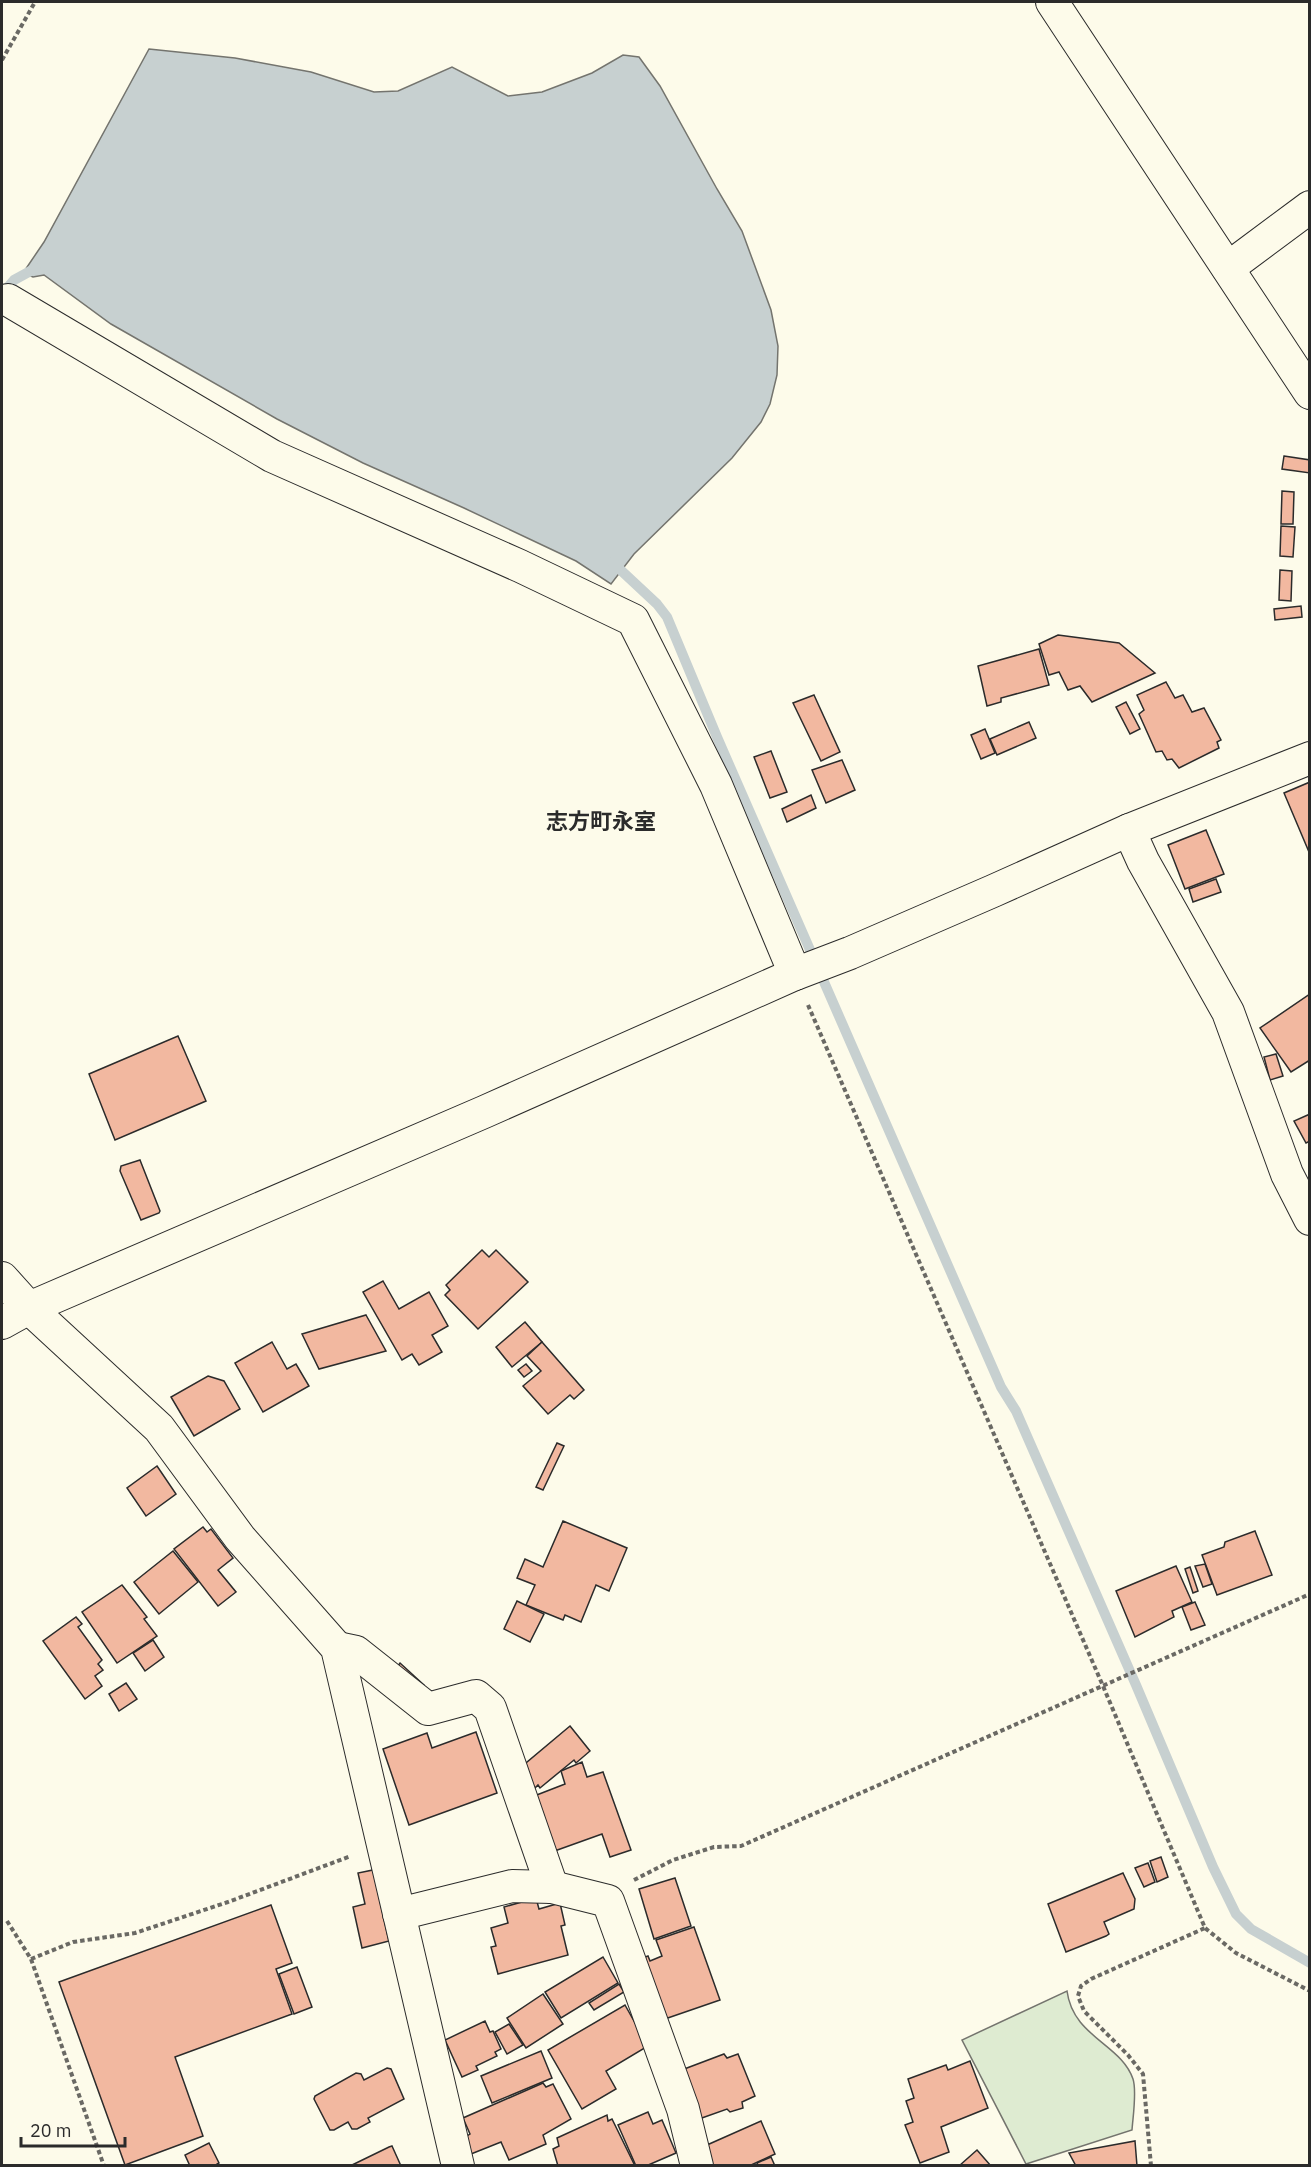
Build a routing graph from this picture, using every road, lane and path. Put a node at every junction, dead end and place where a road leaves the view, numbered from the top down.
1 (35, 2) edge
2 (1052, 2) edge
3 (2, 60) edge
4 (1310, 207) edge
5 (1228, 268) junction
6 (8, 300) dead end
7 (1310, 393) edge
8 (1310, 758) edge
9 (1129, 830) junction
10 (795, 974) junction
11 (1310, 1220) edge
12 (2, 1278) edge
13 (29, 1308) junction
14 (2, 1323) edge
15 (1310, 1594) edge
16 (337, 1648) junction
17 (1103, 1686) junction
18 (383, 1845) junction
19 (552, 1887) junction
20 (608, 1901) junction
21 (399, 1914) junction
22 (7, 1921) dead end
23 (1205, 1928) junction
24 (31, 1959) junction
25 (1310, 1990) edge
26 (104, 2166) edge
27 (458, 2166) edge
28 (697, 2166) edge
29 (1151, 2166) edge

1 - 3 path
2 - 5 street
4 - 5 street
5 - 7 street
6 - 10 street
8 - 9 street
9 - 10 street
9 - 11 street
10 - 13 street
10 - 17 path
12 - 13 street
13 - 14 street
13 - 16 street
15 - 17 path
16 - 18 street
16 - 19 street
17 - 20 path
17 - 23 path
18 - 21 street
18 - 24 path
19 - 20 street
19 - 21 street
20 - 28 street
21 - 27 street
22 - 24 path
23 - 25 path
23 - 29 path
24 - 26 path

